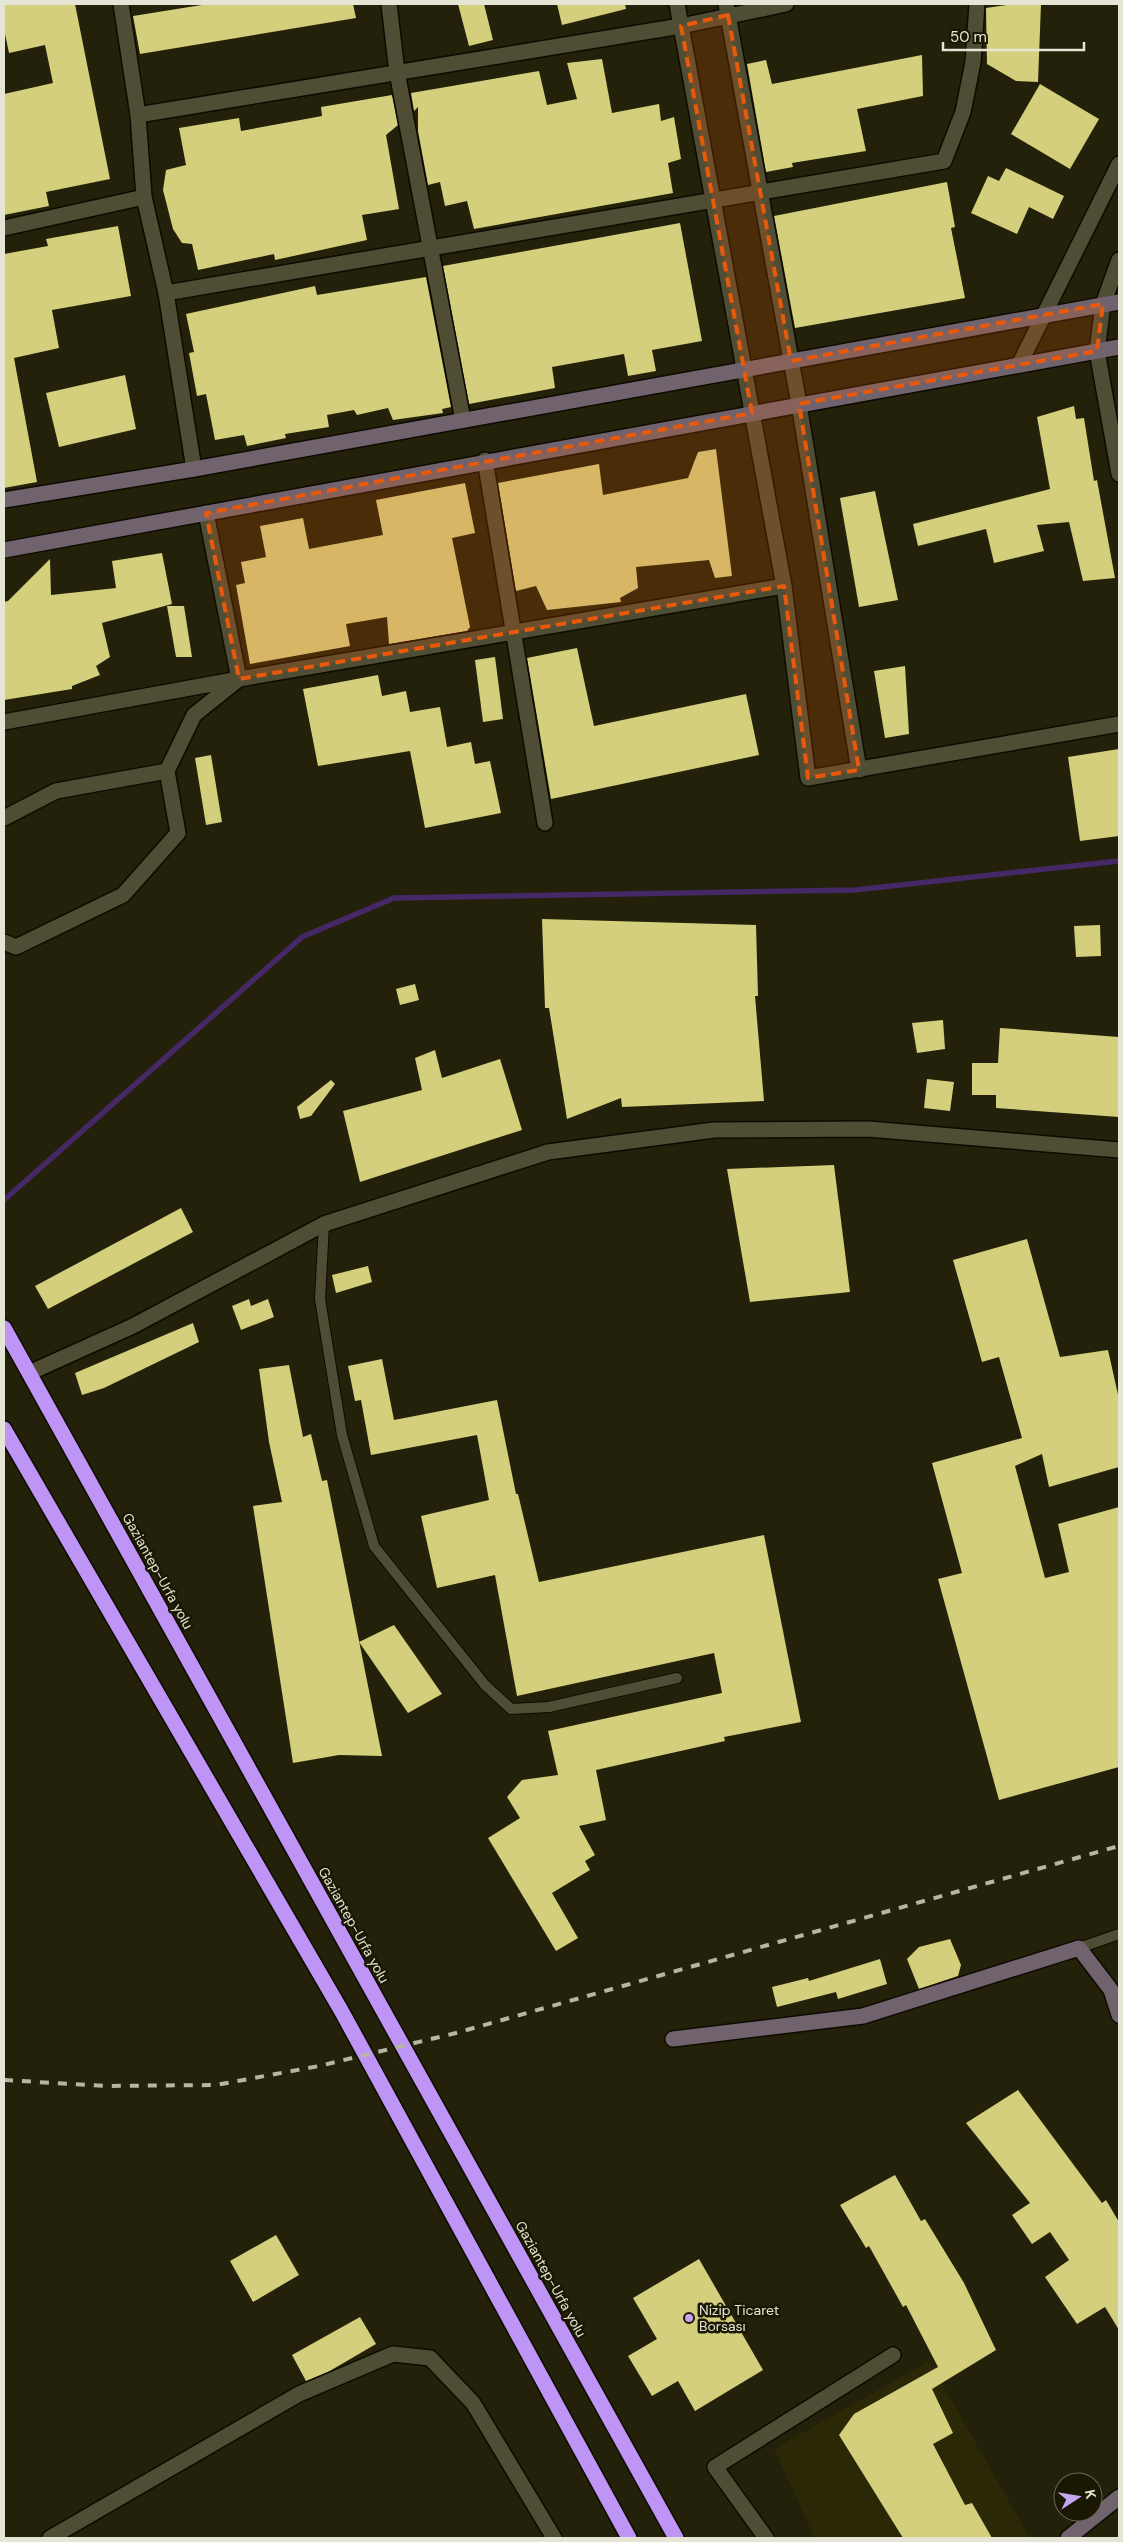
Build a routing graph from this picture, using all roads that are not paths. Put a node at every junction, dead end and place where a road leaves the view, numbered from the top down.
1 (121, 4) edge
2 (389, 4) edge
3 (677, 4) edge
4 (786, 4) edge
5 (977, 4) edge
6 (727, 9) edge
7 (681, 26) junction
8 (397, 72) junction
9 (138, 115) junction
10 (1119, 164) edge
11 (759, 192) junction
12 (144, 196) junction
13 (714, 201) junction
14 (4, 228) edge
15 (430, 248) junction
16 (1119, 260) edge
17 (166, 293) junction
18 (1119, 302) edge
19 (1103, 304) junction
20 (1043, 315) junction
21 (1119, 347) edge
22 (1097, 351) junction
23 (790, 361) junction
24 (1019, 365) junction
25 (744, 369) junction
26 (798, 404) junction
27 (752, 413) junction
28 (462, 420) junction
29 (485, 460) junction
30 (194, 469) junction
31 (1119, 474) edge
32 (4, 500) edge
33 (206, 513) junction
34 (4, 550) edge
35 (784, 586) junction
36 (513, 632) junction
37 (239, 679) junction
38 (4, 722) edge
39 (1119, 724) edge
40 (858, 770) junction
41 (167, 771) junction
42 (4, 818) edge
43 (545, 823) dead end
44 (4, 942) edge
45 (1119, 1150) edge
46 (324, 1224) junction
47 (4, 1328) edge
48 (29, 1374) junction
49 (4, 1429) edge
50 (677, 1678) dead end
51 (1119, 1934) edge
52 (1079, 1948) junction
53 (1119, 2015) edge
54 (673, 2039) dead end
55 (893, 2355) dead end
56 (1119, 2497) edge
57 (50, 2538) edge
58 (554, 2538) edge
59 (629, 2538) edge
60 (676, 2538) edge
61 (766, 2538) edge
62 (1068, 2538) edge

1 - 9 street
2 - 8 street
3 - 7 street
4 - 6 street
5 - 11 street
6 - 7 street
6 - 11 street
7 - 8 street
7 - 13 street
8 - 9 street
8 - 15 street
9 - 12 street
10 - 20 street
11 - 13 street
11 - 23 street
12 - 14 street
12 - 17 street
13 - 15 street
13 - 25 street
15 - 17 street
15 - 28 street
16 - 19 street
17 - 30 street
18 - 19 main road
19 - 20 main road
19 - 22 street
20 - 23 main road
20 - 24 street
21 - 22 main road
22 - 24 main road
22 - 31 street
23 - 25 main road
23 - 26 street
24 - 26 main road
25 - 27 street
25 - 28 main road
26 - 27 main road
26 - 40 street
27 - 29 main road
27 - 35 street
28 - 30 main road
29 - 33 main road
29 - 36 street
30 - 32 main road
33 - 34 main road
33 - 37 street
35 - 36 street
35 - 40 street
36 - 37 street
36 - 43 street
37 - 38 street
37 - 41 street
39 - 40 street
41 - 42 street
41 - 44 street
45 - 46 street
46 - 48 street
46 - 50 lane
47 - 48 highway, Gaziantep-Urfa yolu
48 - 60 highway, Gaziantep-Urfa yolu
49 - 59 highway
51 - 52 lane
52 - 53 main road
52 - 54 main road
55 - 61 street
56 - 62 main road
57 - 58 street

